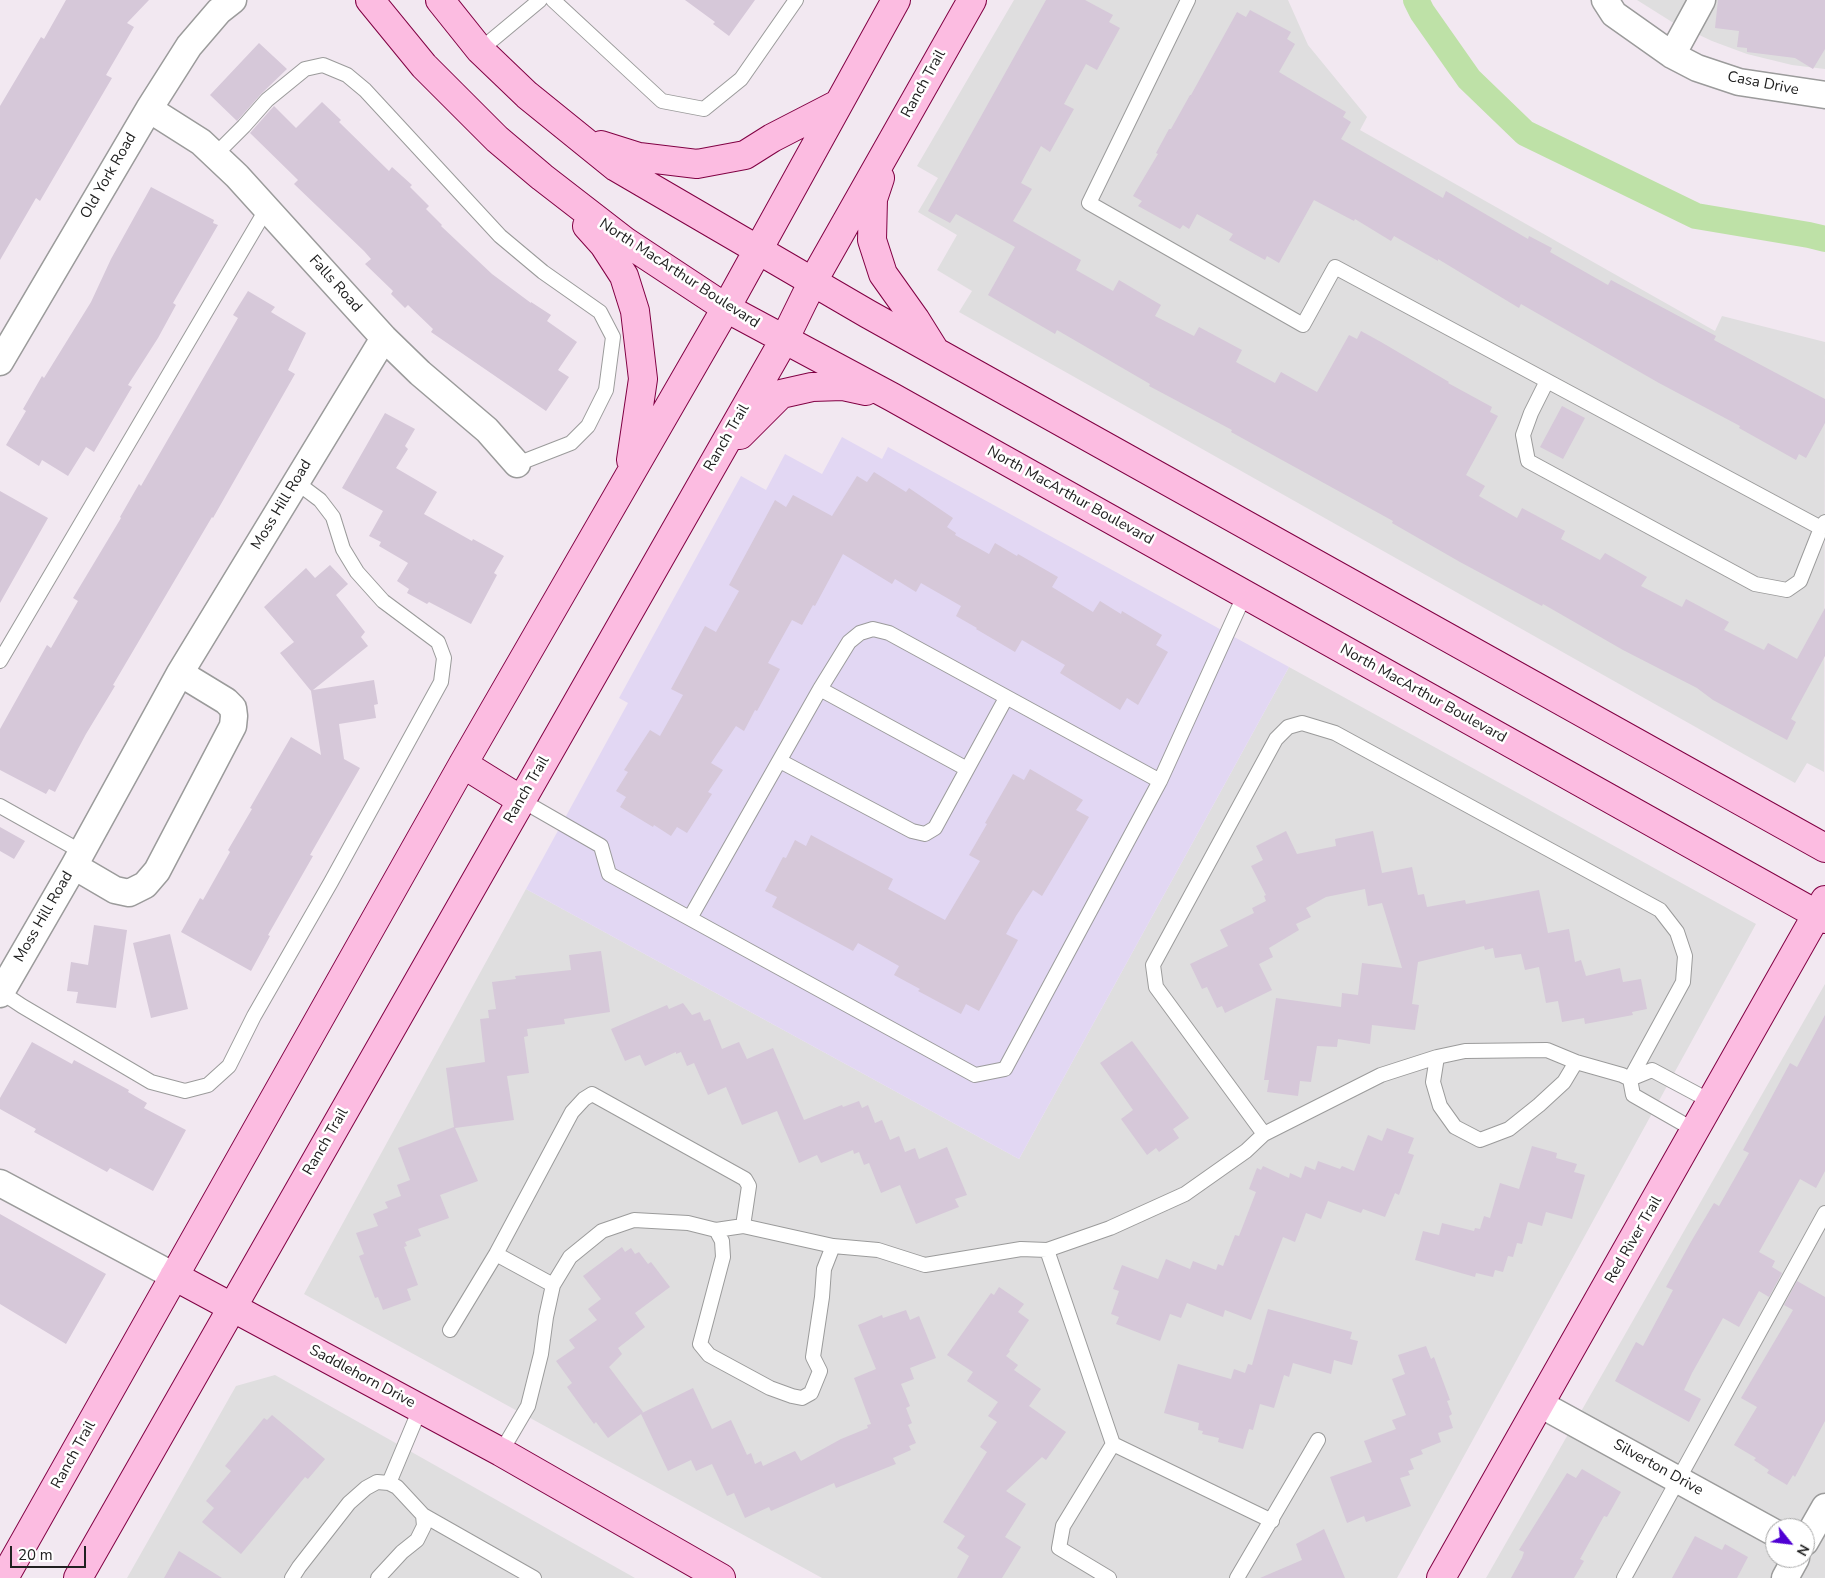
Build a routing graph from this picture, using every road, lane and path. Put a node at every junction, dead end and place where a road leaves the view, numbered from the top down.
1 (233, 0) edge
2 (370, 0) edge
3 (440, 0) edge
4 (540, 0) edge
5 (553, 0) edge
6 (796, 0) edge
7 (896, 0) edge
8 (972, 0) edge
9 (1188, 0) edge
10 (1605, 0) edge
11 (1702, 0) edge
12 (480, 50) junction
13 (1672, 55) junction
14 (1825, 95) edge
15 (838, 104) junction
16 (148, 109) junction
17 (579, 138) junction
18 (894, 138) junction
19 (214, 155) junction
20 (542, 177) junction
21 (267, 208) junction
22 (756, 250) junction
23 (813, 281) junction
24 (726, 308) junction
25 (384, 338) junction
26 (784, 340) junction
27 (936, 352) junction
28 (0, 362) edge
29 (1547, 382) junction
30 (892, 397) junction
31 (715, 461) junction
32 (517, 464) joint
33 (629, 475) junction
34 (296, 482) junction
35 (1823, 525) edge
36 (1245, 594) junction
37 (0, 661) edge
38 (180, 673) junction
39 (820, 689) junction
40 (1006, 698) junction
41 (780, 761) junction
42 (462, 764) junction
43 (967, 769) junction
44 (1160, 781) junction
45 (522, 800) junction
46 (0, 806) edge
47 (1825, 848) edge
48 (78, 859) junction
49 (1822, 911) edge
50 (690, 918) junction
51 (1, 993) edge
52 (1437, 1056) junction
53 (1576, 1062) junction
54 (1630, 1079) junction
55 (1712, 1102) junction
56 (1696, 1130) junction
57 (1264, 1134) junction
58 (0, 1182) edge
59 (1825, 1213) edge
60 (743, 1226) junction
61 (716, 1230) junction
62 (833, 1246) junction
63 (1047, 1250) junction
64 (496, 1254) junction
65 (174, 1276) junction
66 (553, 1285) junction
67 (232, 1307) junction
68 (450, 1330) dead end
69 (1540, 1404) junction
70 (420, 1409) junction
71 (1318, 1440) dead end
72 (1113, 1444) junction
73 (502, 1452) junction
74 (1678, 1480) junction
75 (389, 1482) junction
76 (1825, 1507) edge
77 (423, 1515) junction
78 (1272, 1521) junction
79 (1815, 1524) edge
80 (1765, 1528) edge
81 (4, 1578) edge
82 (78, 1578) edge
83 (292, 1578) edge
84 (378, 1578) edge
85 (534, 1578) edge
86 (721, 1578) edge
87 (1109, 1578) edge
88 (1237, 1578) edge
89 (1441, 1578) edge
90 (1624, 1578) edge

1 - 16 street, Old York Road
2 - 20 main road, North MacArthur Boulevard
3 - 12 main road
4 - 12 lane
5 - 6 lane
7 - 15 main road, Ranch Trail
8 - 18 main road, Ranch Trail
9 - 29 lane
10 - 13 street, Casa Drive
11 - 13 street
12 - 17 main road
13 - 14 street, Casa Drive
15 - 17 main road
15 - 22 main road, Ranch Trail
16 - 19 street, Falls Road
16 - 28 street, Old York Road
17 - 22 main road
18 - 23 main road, Ranch Trail
18 - 27 main road
19 - 21 street, Falls Road
19 - 32 lane
20 - 24 main road, North MacArthur Boulevard
20 - 33 main road
21 - 25 street, Falls Road
21 - 37 lane
22 - 23 main road
22 - 24 main road, Ranch Trail
23 - 26 main road, Ranch Trail
23 - 27 main road
24 - 26 main road, North MacArthur Boulevard
24 - 33 main road, Ranch Trail
25 - 32 street, Falls Road
25 - 34 street, Moss Hill Road
26 - 30 main road, North MacArthur Boulevard
26 - 31 main road, Ranch Trail
27 - 47 main road
29 - 35 lane
29 - 35 lane
30 - 31 main road
30 - 36 main road, North MacArthur Boulevard
31 - 45 main road, Ranch Trail
33 - 42 main road, Ranch Trail
34 - 38 street, Moss Hill Road
34 - 51 lane
36 - 44 lane
36 - 49 main road, North MacArthur Boulevard
38 - 48 street, Moss Hill Road
38 - 48 street, Moss Hill Road
39 - 40 lane
39 - 41 lane
39 - 43 lane
40 - 43 lane
40 - 44 lane
41 - 43 lane
41 - 50 lane
42 - 45 main road
42 - 65 main road, Ranch Trail
44 - 50 lane
45 - 50 lane
45 - 67 main road, Ranch Trail
46 - 48 lane
48 - 51 street, Moss Hill Road
49 - 55 main road, Red River Trail
52 - 53 lane
52 - 53 lane
52 - 57 lane
53 - 54 lane
54 - 55 lane
54 - 56 lane
54 - 57 lane
55 - 56 main road, Red River Trail
56 - 69 main road, Red River Trail
57 - 63 lane
58 - 65 street, Saddlehorn Drive
59 - 74 lane
60 - 61 lane
60 - 62 lane
60 - 64 lane
61 - 62 lane
61 - 66 lane
62 - 63 lane
63 - 72 lane
64 - 66 lane
64 - 68 lane
65 - 67 main road, Saddlehorn Drive
65 - 81 main road, Ranch Trail
66 - 73 lane
67 - 70 main road, Saddlehorn Drive
67 - 82 main road, Ranch Trail
69 - 74 street, Silverton Drive
69 - 89 main road, Red River Trail
70 - 73 main road, Saddlehorn Drive
70 - 75 lane
71 - 78 lane
72 - 78 lane
72 - 87 lane
73 - 86 main road, Saddlehorn Drive
74 - 80 street, Silverton Drive
74 - 90 lane
75 - 77 lane
75 - 83 lane
76 - 79 street
77 - 84 lane
77 - 85 lane
78 - 88 lane

